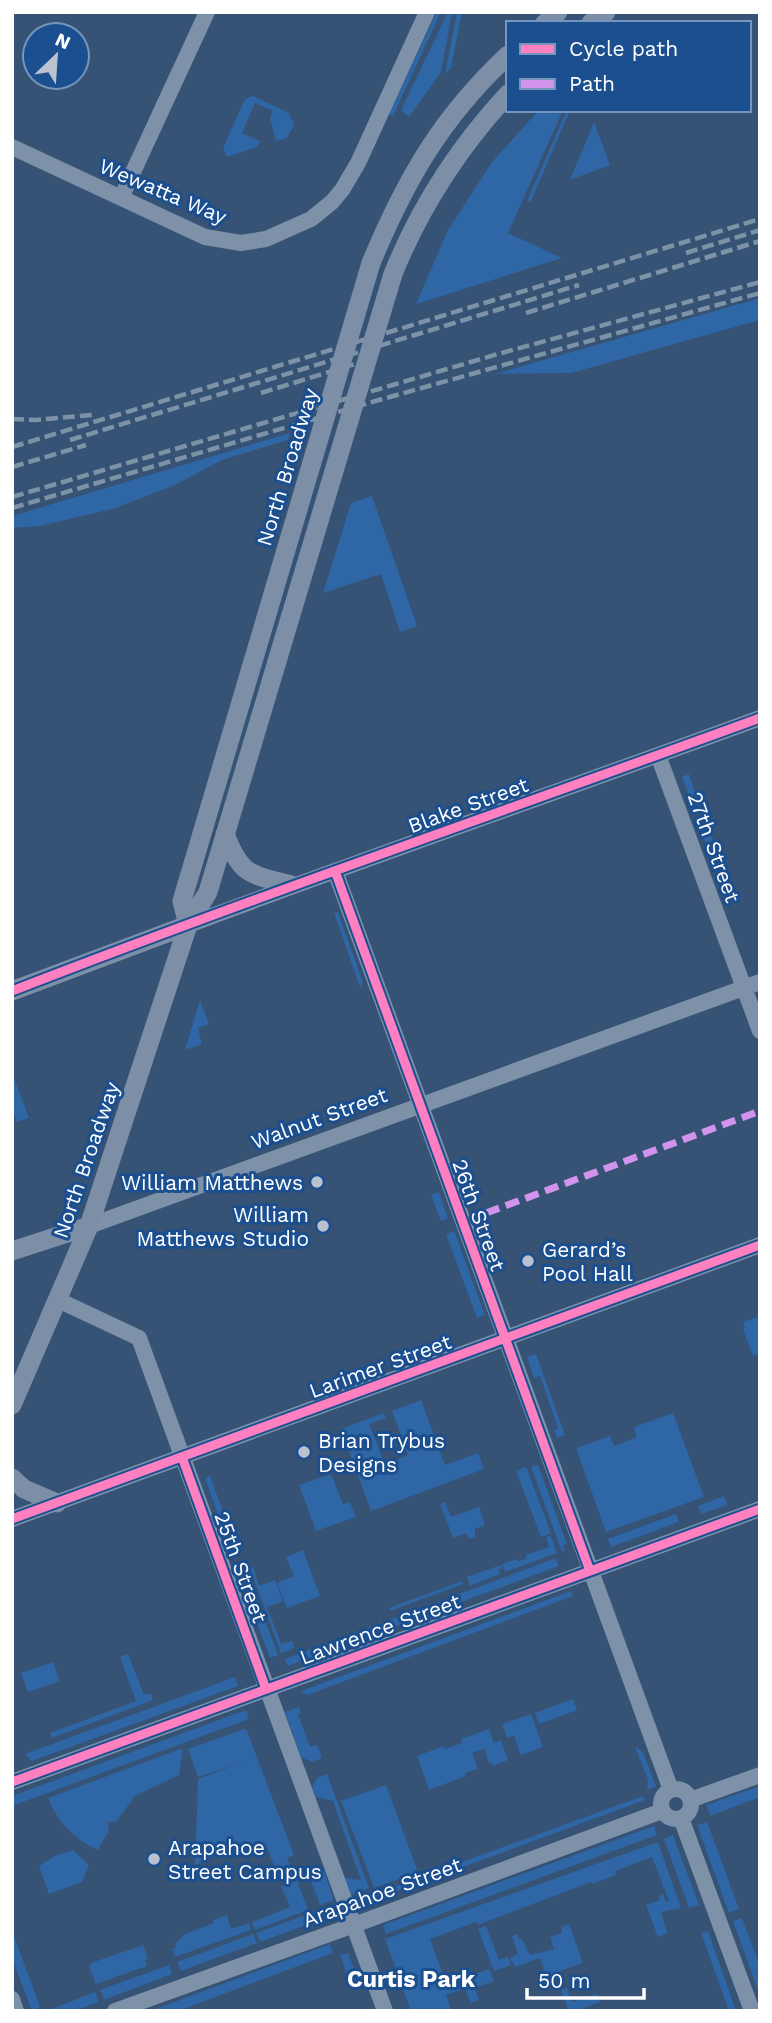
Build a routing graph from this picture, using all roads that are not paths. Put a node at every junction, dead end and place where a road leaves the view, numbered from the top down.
1 (207, 12) edge
2 (427, 12) edge
3 (506, 57) edge
4 (506, 96) edge
5 (12, 147) edge
6 (121, 198) junction
7 (760, 718) edge
8 (658, 755) junction
9 (225, 834) junction
10 (335, 871) junction
11 (291, 885) junction
12 (188, 925) junction
13 (760, 982) edge
14 (744, 987) junction
15 (12, 991) edge
16 (760, 1031) edge
17 (420, 1105) junction
18 (89, 1226) junction
19 (760, 1245) edge
20 (12, 1251) edge
21 (58, 1300) junction
22 (505, 1339) junction
23 (12, 1405) edge
24 (182, 1457) junction
25 (12, 1478) edge
26 (57, 1503) junction
27 (760, 1508) edge
28 (12, 1519) edge
29 (590, 1571) junction
30 (266, 1689) junction
31 (760, 1775) edge
32 (12, 1782) edge
33 (671, 1790) junction
34 (690, 1800) junction
35 (662, 1811) junction
36 (681, 1818) junction
37 (354, 1925) junction
38 (12, 2000) edge
39 (16, 2011) edge
40 (115, 2011) edge
41 (385, 2011) edge
42 (752, 2011) edge

1 - 6 street
2 - 6 street, Wewatta Way
3 - 12 main road, North Broadway
4 - 9 main road, North Broadway
5 - 6 street, Wewatta Way
7 - 8 street, Blake Street
8 - 10 street, Blake Street
8 - 14 street, 27th Street
9 - 11 main road
9 - 12 main road, North Broadway
10 - 11 street, Blake Street
10 - 17 street, 26th Street
11 - 12 street, Blake Street
12 - 15 main road, Blake Street
12 - 18 main road, North Broadway
13 - 14 street, Walnut Street
14 - 16 street, 27th Street
14 - 17 street, Walnut Street
17 - 18 street, Walnut Street
17 - 22 street, 26th Street
18 - 20 main road, Walnut Street
18 - 21 main road, North Broadway
19 - 22 street, Larimer Street
21 - 23 main road, North Broadway
21 - 24 street, 25th Street
22 - 24 street, Larimer Street
22 - 29 street, 26th Street
24 - 26 street, Larimer Street
24 - 30 street, 25th Street
25 - 26 main road
26 - 28 street, Larimer Street
27 - 29 street, Lawrence Street
29 - 30 street, Lawrence Street
29 - 33 street, 26th Street
30 - 32 street, Lawrence Street
30 - 37 street, 25th Street
31 - 34 street
33 - 34 street
33 - 35 street
34 - 36 street
35 - 36 street
35 - 37 street, Arapahoe Street
36 - 42 street
37 - 40 street, Arapahoe Street
37 - 41 street, 25th Street
38 - 39 street

